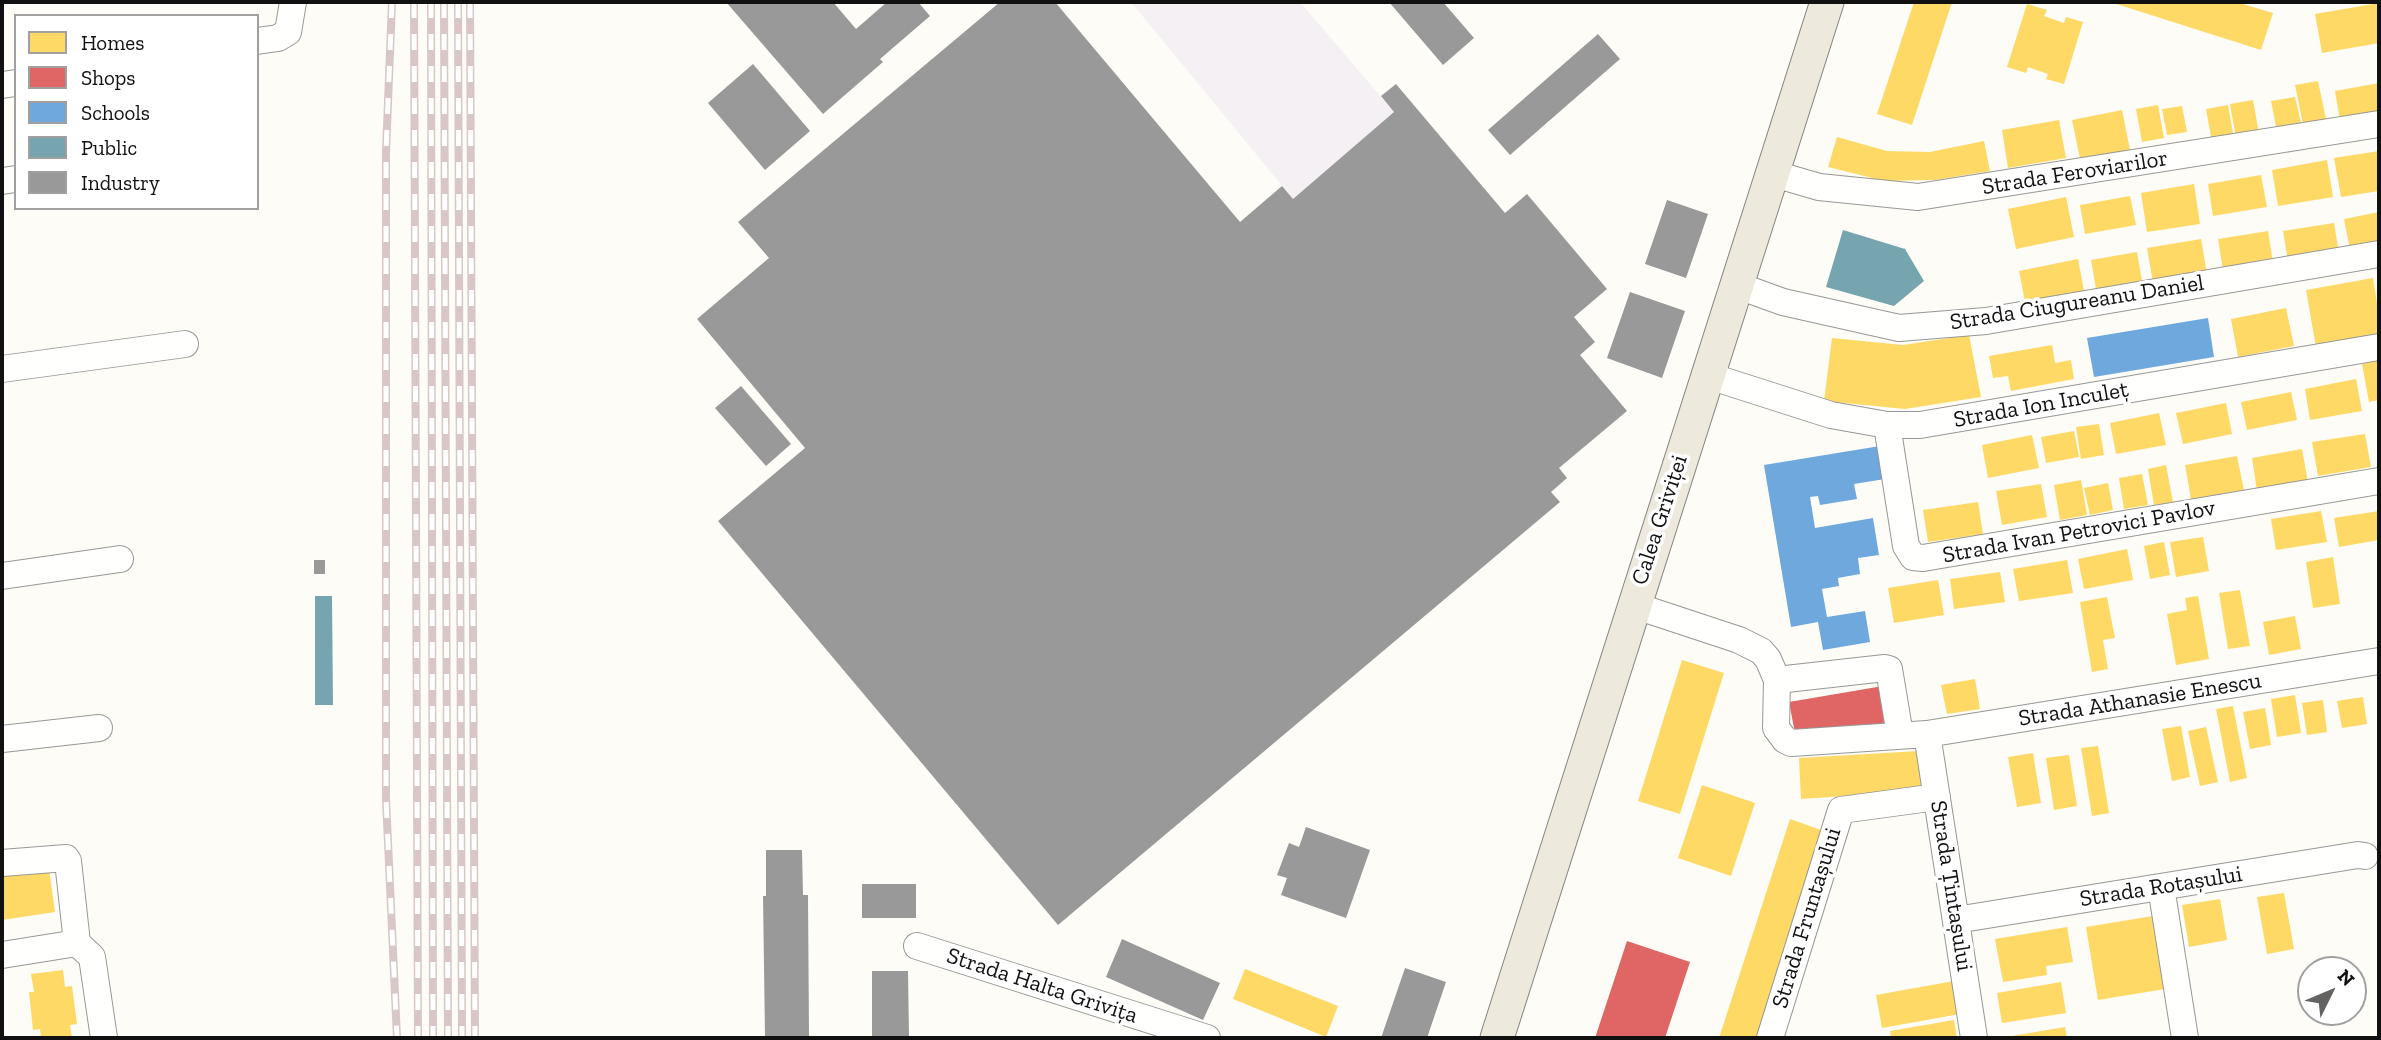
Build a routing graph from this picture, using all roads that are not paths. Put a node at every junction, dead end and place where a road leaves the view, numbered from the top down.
1 (293, 2) edge
2 (1827, 2) edge
3 (259, 41) edge
4 (2379, 124) edge
5 (1771, 173) junction
6 (2379, 254) edge
7 (1737, 285) junction
8 (185, 344) dead end
9 (2379, 347) edge
10 (2, 369) edge
11 (1706, 375) junction
12 (1887, 425) junction
13 (2379, 481) edge
14 (120, 559) dead end
15 (2, 576) edge
16 (1633, 605) junction
17 (2379, 661) edge
18 (1777, 680) junction
19 (99, 727) dead end
20 (1927, 734) junction
21 (1900, 735) junction
22 (2, 739) edge
23 (1937, 797) junction
24 (2365, 856) dead end
25 (2, 863) edge
26 (2161, 887) junction
27 (1956, 920) junction
28 (77, 943) junction
29 (918, 946) dead end
30 (2, 955) edge
31 (104, 1038) edge
32 (1207, 1038) edge
33 (1497, 1038) edge
34 (1770, 1038) edge
35 (1974, 1038) edge
36 (2185, 1038) edge

1 - 3 street
2 - 5 main road, Calea Griviței
4 - 5 street, Strada Feroviarilor
5 - 7 main road, Calea Griviței
6 - 7 street, Strada Ciugureanu Daniel
7 - 11 main road, Calea Griviței
8 - 10 street
9 - 12 street, Strada Ion Inculeț
11 - 12 street, Strada Ion Inculeț
11 - 16 main road, Calea Griviței
12 - 13 street, Strada Ivan Petrovici Pavlov
14 - 15 street
16 - 18 street
16 - 33 main road, Calea Griviței
17 - 20 street, Strada Athanasie Enescu
18 - 21 street, Strada Athanasie Enescu
18 - 21 street
19 - 22 street
20 - 21 street, Strada Athanasie Enescu
20 - 23 street, Strada Țintașului
23 - 27 street, Strada Țintașului
23 - 34 street, Strada Fruntașului
24 - 26 street, Strada Rotașului
25 - 28 street
26 - 27 street, Strada Rotașului
26 - 36 street
27 - 35 street, Strada Țintașului
28 - 30 street
28 - 31 street
29 - 32 street, Strada Halta Grivița

